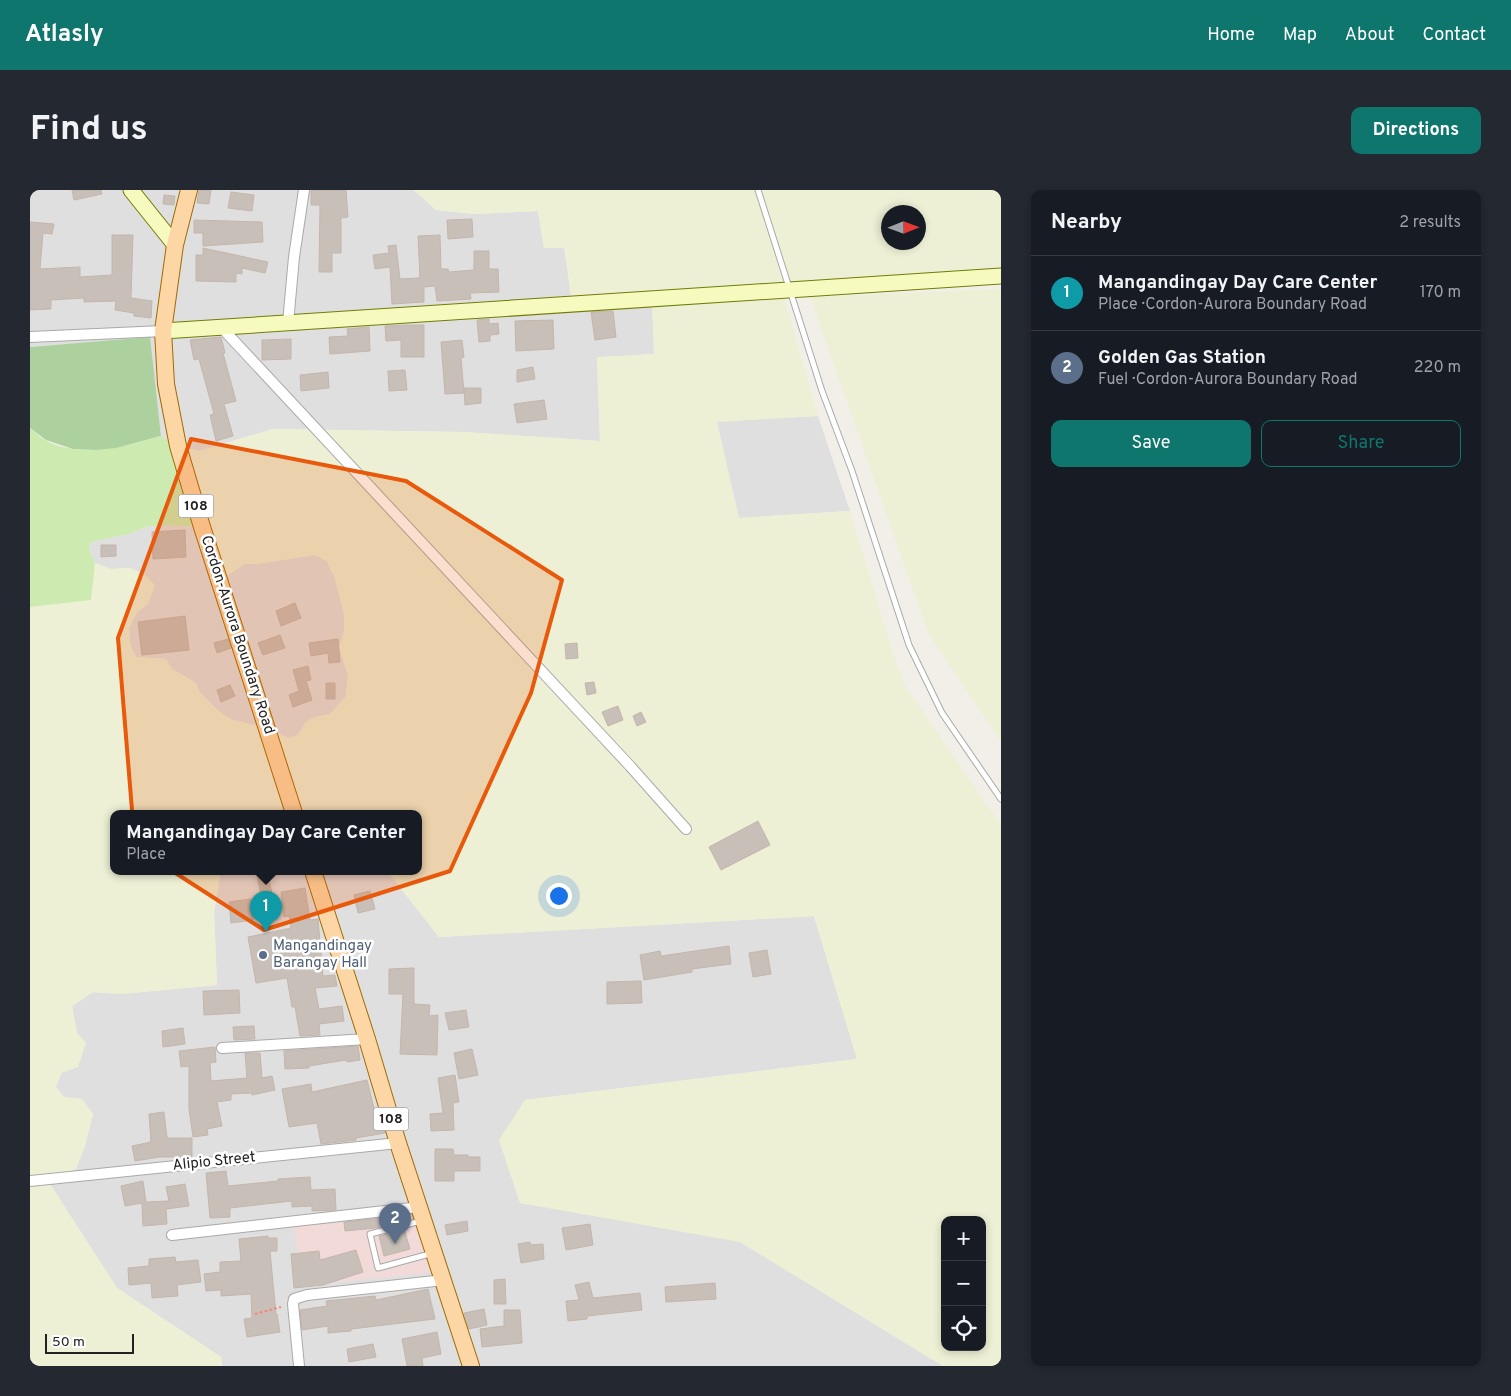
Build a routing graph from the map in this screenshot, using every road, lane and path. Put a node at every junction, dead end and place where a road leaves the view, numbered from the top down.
1 (131, 190) edge
2 (189, 190) edge
3 (304, 190) edge
4 (758, 190) edge
5 (175, 245) junction
6 (1001, 276) edge
7 (790, 290) junction
8 (288, 323) junction
9 (221, 327) junction
10 (162, 331) junction
11 (30, 337) edge
12 (1001, 799) edge
13 (293, 810) edge
14 (686, 829) dead end
15 (314, 875) edge
16 (367, 1039) junction
17 (222, 1048) dead end
18 (398, 1143) junction
19 (30, 1181) edge
20 (422, 1214) junction
21 (172, 1235) dead end
22 (435, 1253) junction
23 (444, 1280) junction
24 (293, 1304) junction
25 (255, 1314) dead end
26 (299, 1366) edge
27 (471, 1366) edge

1 - 5 street
2 - 5 main road, Cordon-Aurora Boundary Road / 108
3 - 8 street
4 - 7 lane
5 - 10 main road, Cordon-Aurora Boundary Road / 108
6 - 7 street
7 - 8 street
7 - 12 lane
8 - 9 street
9 - 10 street
9 - 14 street
10 - 11 street
10 - 13 main road, Cordon-Aurora Boundary Road / 108
15 - 16 main road, 108
16 - 17 street
16 - 18 main road, 108
18 - 19 street, Alipio Street
18 - 20 main road, 108
20 - 21 street
20 - 22 main road, 108
20 - 22 lane
22 - 23 main road, 108
23 - 24 street
23 - 27 main road, 108
24 - 25 path
24 - 26 street

